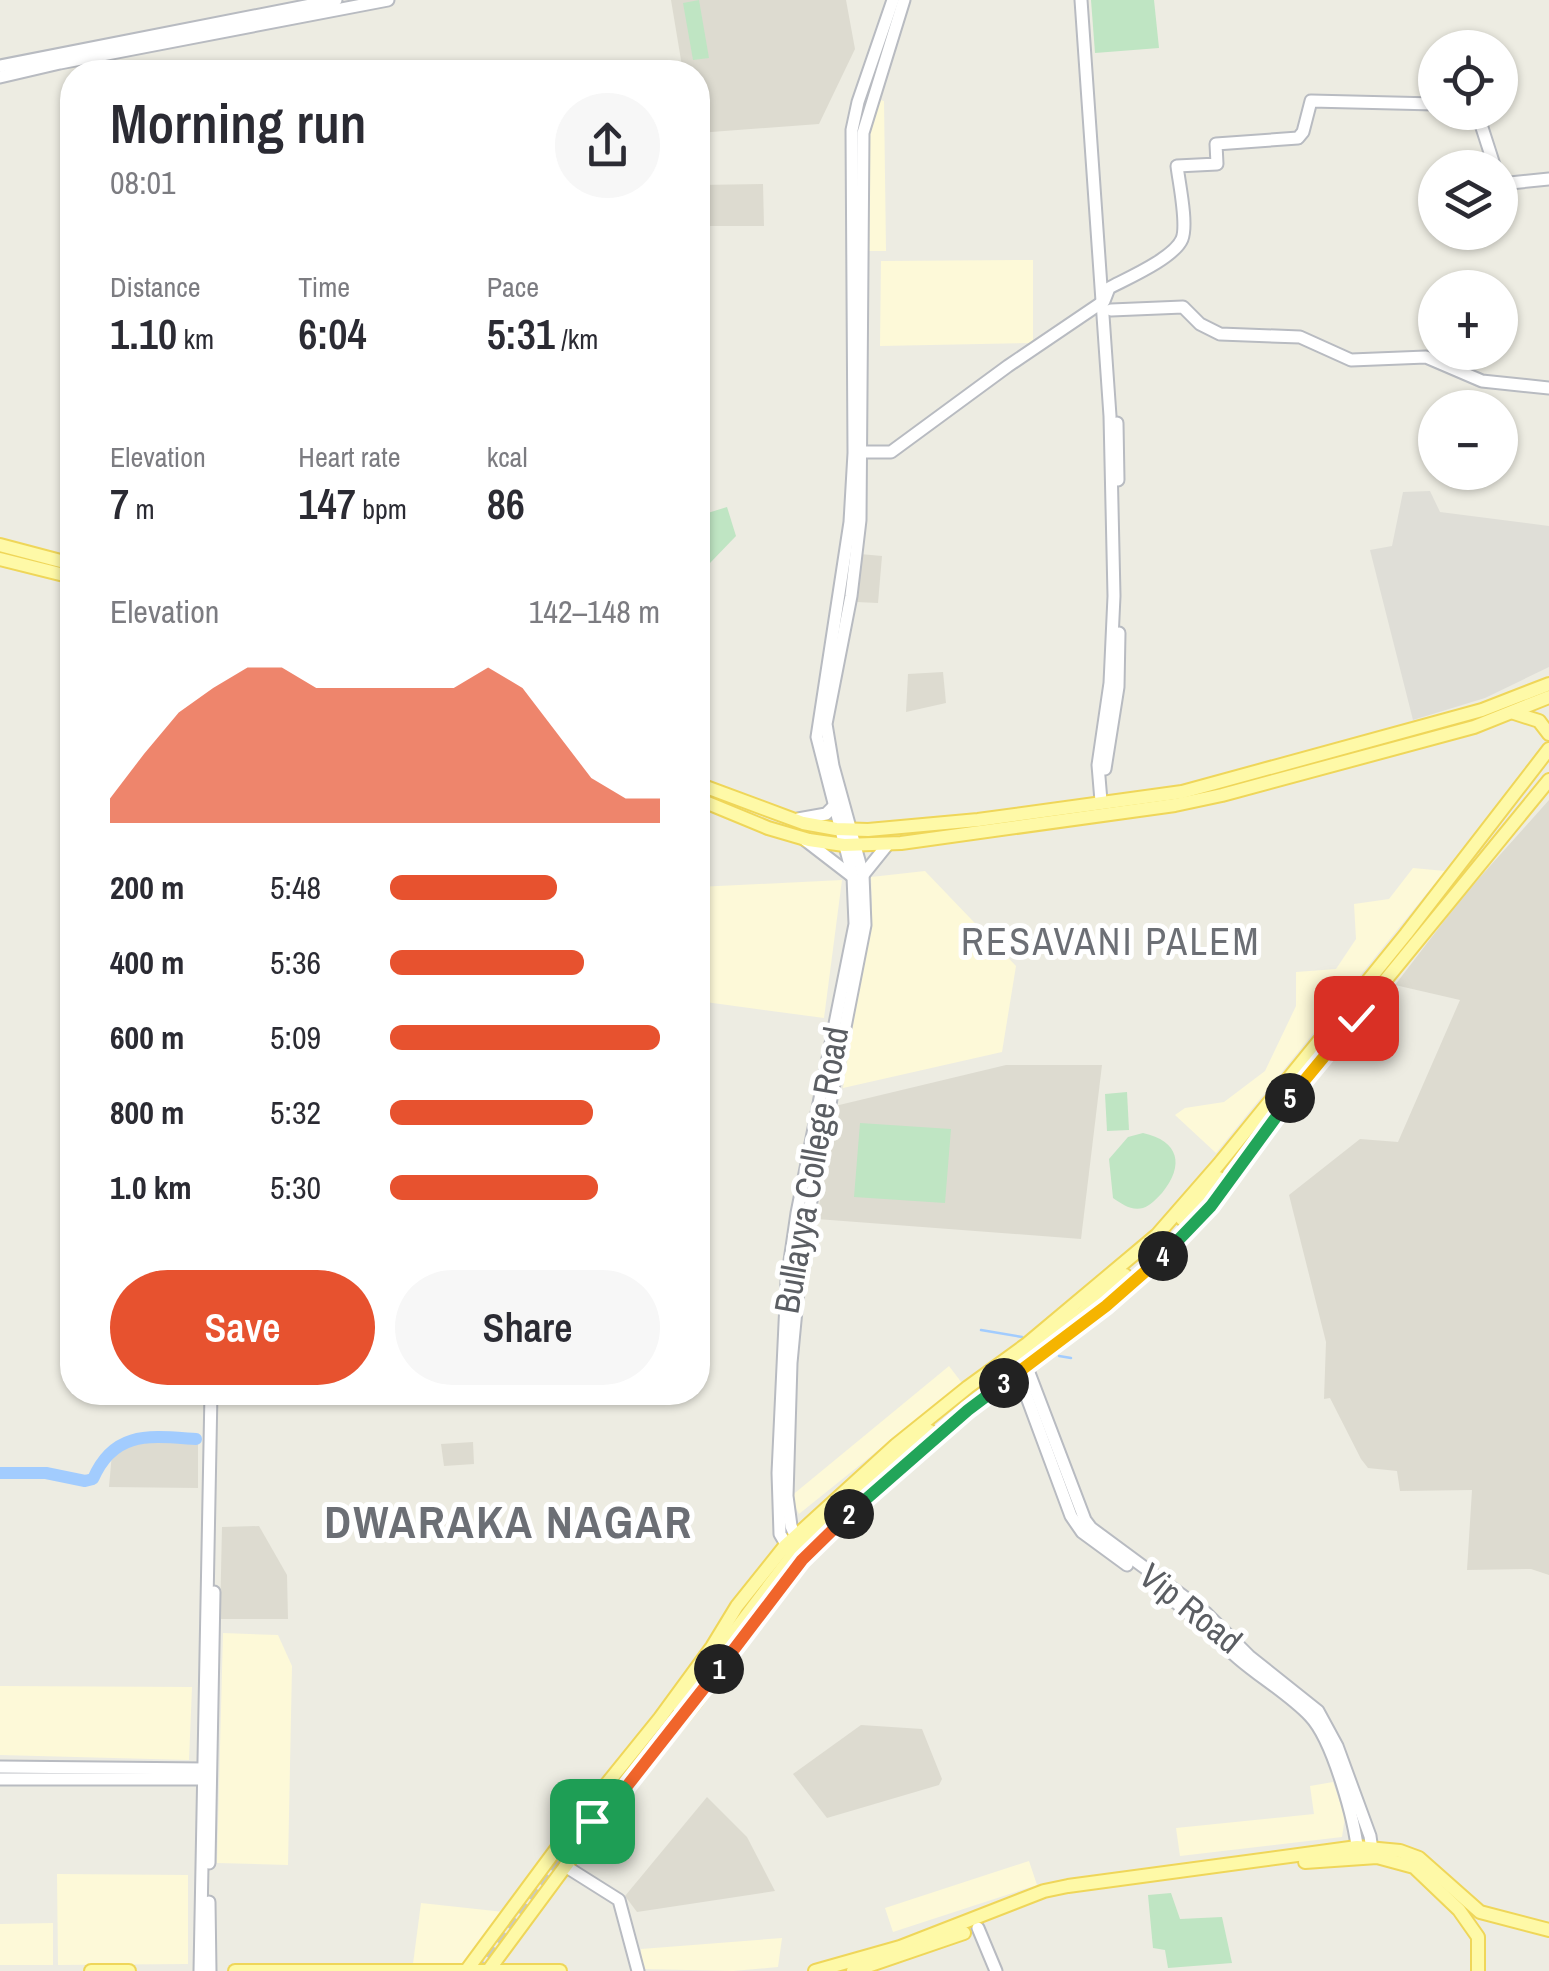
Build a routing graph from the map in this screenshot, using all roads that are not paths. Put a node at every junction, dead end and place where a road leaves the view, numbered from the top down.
1 (336, 0) edge
2 (388, 0) edge
3 (893, 0) edge
4 (904, 0) edge
5 (1084, 0) edge
6 (76, 60) edge
7 (60, 64) edge
8 (0, 66) edge
9 (0, 77) edge
10 (1418, 103) edge
11 (1549, 179) edge
12 (1518, 182) edge
13 (1109, 288) junction
14 (1107, 305) junction
15 (1549, 388) edge
16 (862, 452) junction
17 (0, 545) edge
18 (0, 559) edge
19 (60, 561) edge
20 (60, 574) edge
21 (1549, 684) edge
22 (1549, 697) edge
23 (1511, 712) junction
24 (1549, 734) edge
25 (1549, 749) edge
26 (1549, 766) edge
27 (1549, 780) edge
28 (710, 788) edge
29 (1101, 801) junction
30 (710, 803) edge
31 (839, 808) junction
32 (794, 820) junction
33 (892, 828) junction
34 (845, 830) junction
35 (801, 837) junction
36 (888, 844) junction
37 (850, 845) junction
38 (858, 876) junction
39 (1140, 1263) junction
40 (1018, 1363) junction
41 (215, 1405) edge
42 (793, 1546) junction
43 (0, 1767) edge
44 (206, 1774) junction
45 (0, 1778) edge
46 (589, 1822) junction
47 (1365, 1853) junction
48 (565, 1866) junction
49 (1490, 1917) junction
50 (978, 1928) junction
51 (1549, 1930) edge
52 (1478, 1938) junction
53 (90, 1971) edge
54 (129, 1971) edge
55 (200, 1971) edge
56 (210, 1971) edge
57 (235, 1971) edge
58 (466, 1971) edge
59 (488, 1971) edge
60 (560, 1971) edge
61 (638, 1971) edge
62 (815, 1971) edge
63 (853, 1971) edge
64 (996, 1971) edge
65 (1478, 1971) edge

1 - 8 main road
2 - 6 main road
3 - 31 main road
4 - 16 main road
5 - 13 main road
5 - 14 main road
7 - 9 main road
10 - 13 main road
11 - 12 main road
13 - 14 main road
14 - 15 main road
14 - 16 main road
14 - 29 main road
16 - 31 main road
17 - 19 main road
18 - 20 main road
21 - 29 main road
22 - 23 main road
23 - 24 main road
23 - 36 main road
25 - 39 main road
26 - 39 main road
27 - 39 main road
28 - 32 main road
29 - 33 main road
30 - 35 main road
31 - 32 main road
31 - 33 main road
31 - 34 main road, Bullayya College Road
32 - 34 main road
33 - 34 main road
34 - 37 main road, Bullayya College Road
35 - 37 main road
35 - 38 main road
36 - 37 main road
36 - 38 main road
37 - 38 main road, Bullayya College Road
38 - 42 main road, Bullayya College Road
39 - 40 main road
39 - 40 main road
40 - 42 main road
40 - 46 main road
40 - 47 main road, Vip Road
41 - 44 main road
42 - 46 main road
43 - 44 main road
44 - 45 main road
44 - 55 main road
44 - 56 main road
46 - 48 main road
46 - 58 main road
47 - 49 main road
47 - 50 main road
47 - 52 main road
47 - 62 main road
48 - 59 main road
48 - 61 main road
49 - 51 main road
49 - 52 main road
50 - 63 main road
50 - 64 main road
52 - 65 main road
53 - 54 main road
57 - 58 main road
58 - 59 main road
59 - 60 main road

